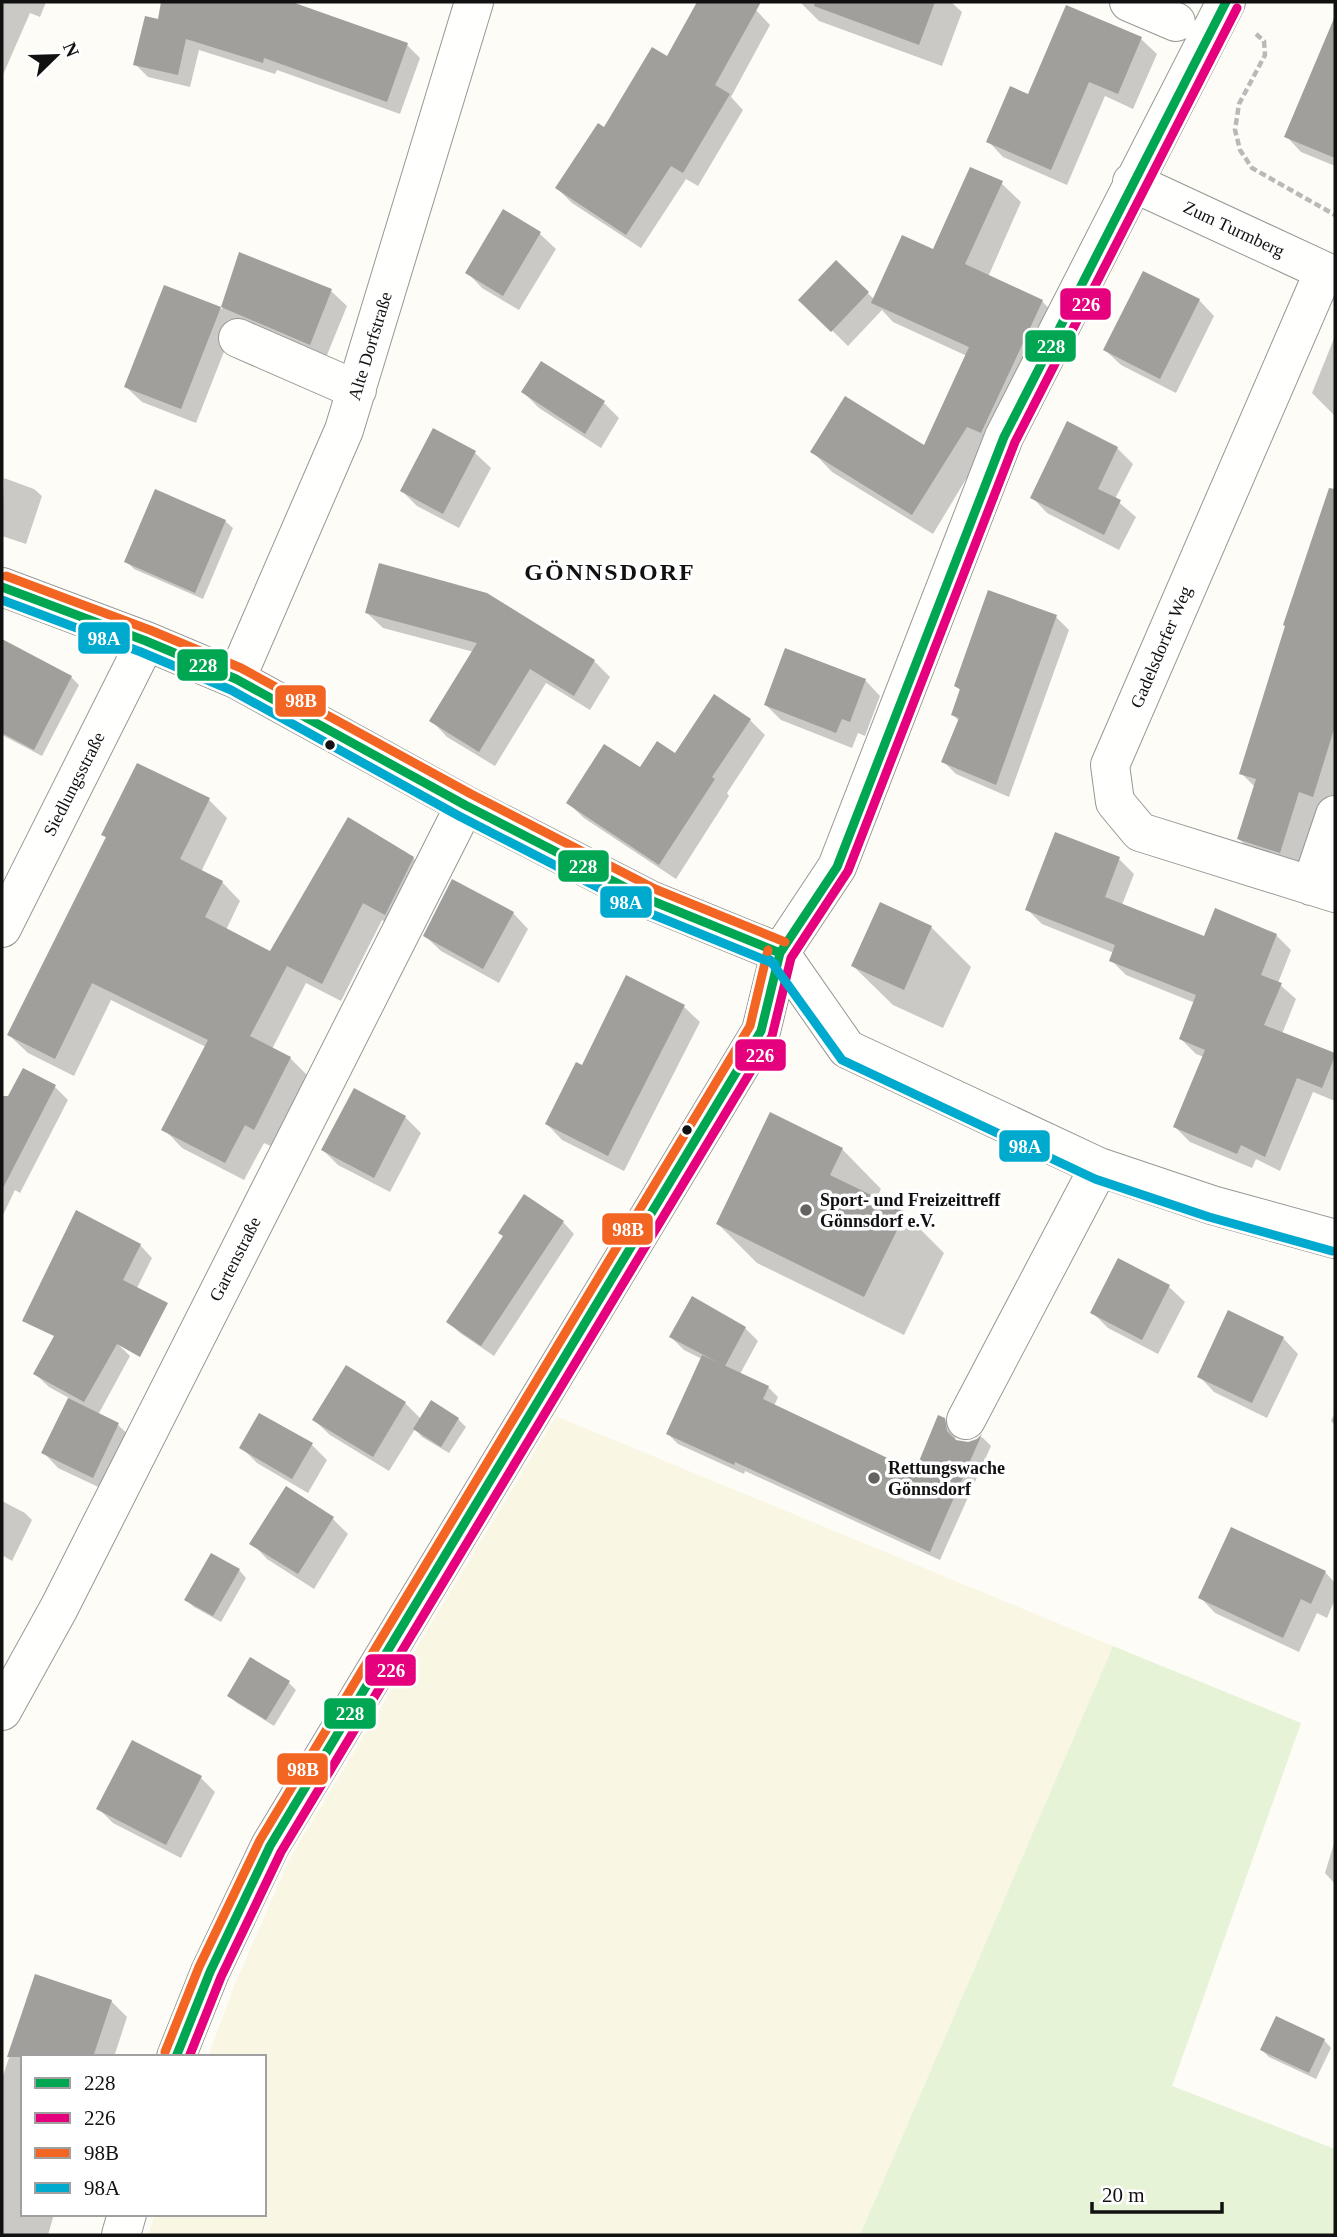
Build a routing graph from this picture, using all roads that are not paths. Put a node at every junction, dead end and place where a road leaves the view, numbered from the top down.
1 (474, 2) edge
2 (1129, 2) edge
3 (1223, 7) edge
4 (1176, 22) dead end
5 (1132, 182) junction
6 (1330, 273) edge
7 (238, 338) dead end
8 (357, 390) junction
9 (2, 587) edge
10 (146, 641) junction
11 (236, 679) junction
12 (465, 805) junction
13 (1335, 815) edge
14 (1323, 889) edge
15 (2, 928) edge
16 (780, 953) junction
17 (1099, 1167) junction
18 (1335, 1239) edge
19 (966, 1420) dead end
20 (2, 1711) edge
21 (177, 2055) edge
22 (126, 2216) edge
23 (121, 2235) edge

1 - 8 street, Alte Dorfstraße
2 - 4 street
3 - 5 street
5 - 6 street, Zum Turmberg
5 - 16 street
6 - 14 street, Gadelsdorfer Weg
7 - 8 street
8 - 11 street, Alte Dorfstraße
9 - 10 street
10 - 11 street
10 - 15 street, Siedlungsstraße
11 - 12 street
12 - 16 street
12 - 20 street, Gartenstraße
13 - 14 street
16 - 17 street
16 - 21 street
17 - 18 street
17 - 19 street
22 - 23 street

